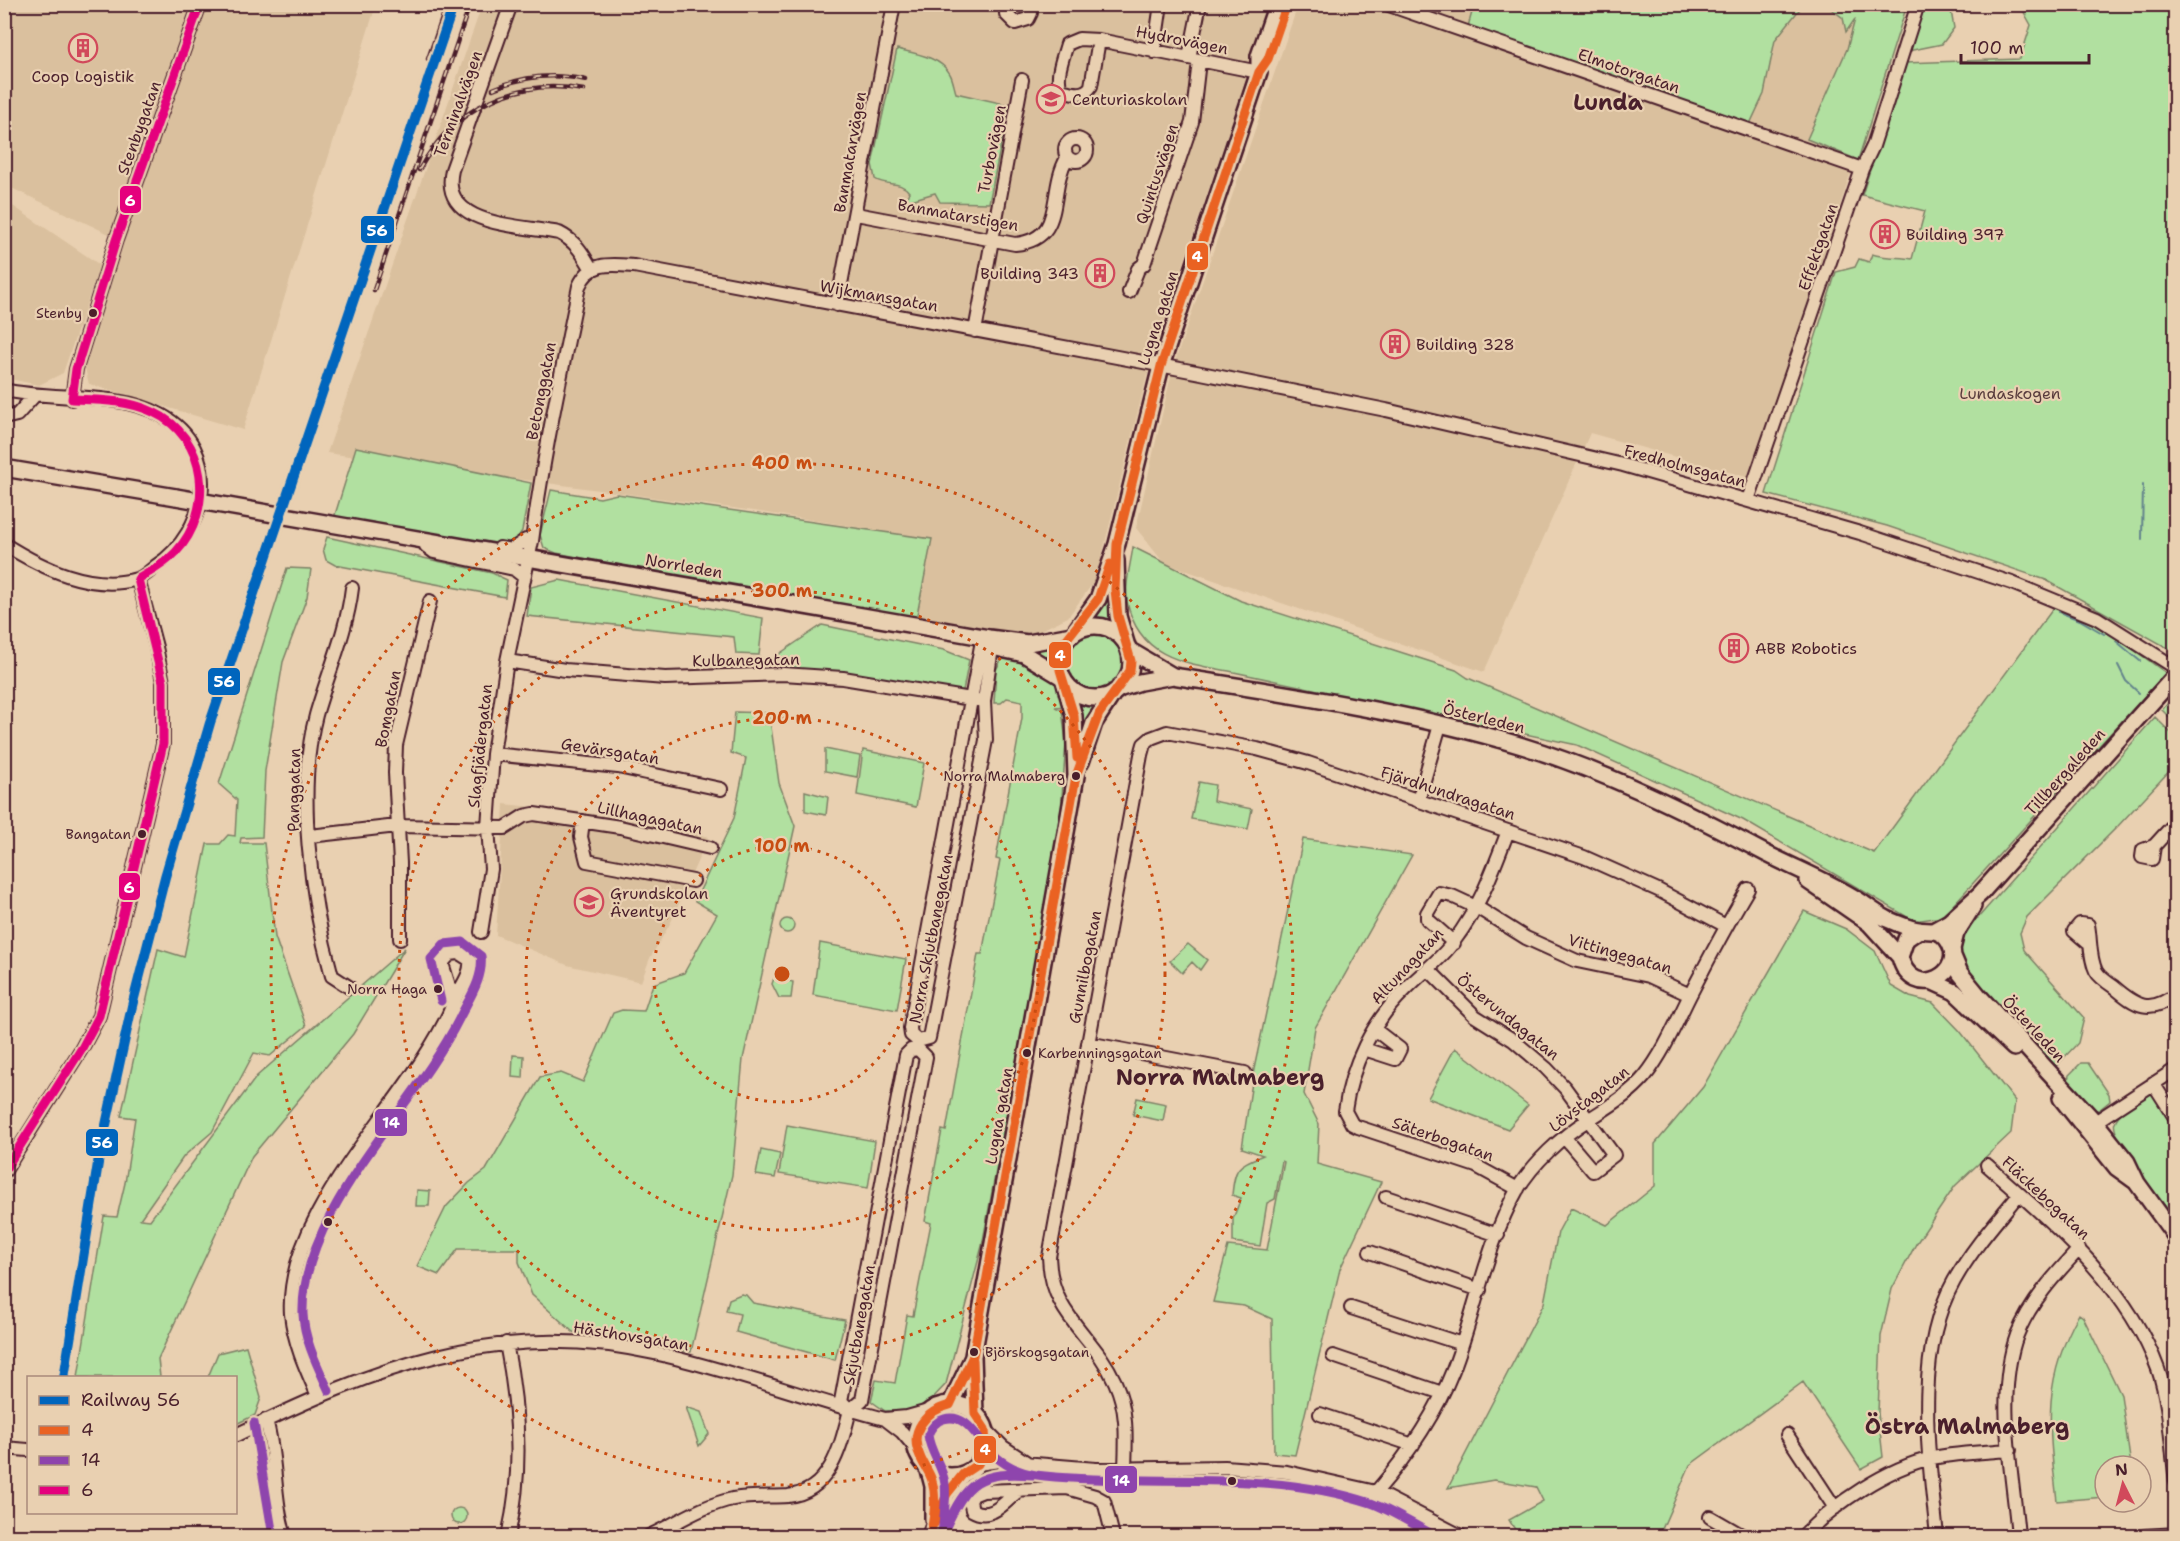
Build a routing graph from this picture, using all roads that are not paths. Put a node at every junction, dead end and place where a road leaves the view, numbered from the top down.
1 (200, 4) edge
2 (511, 4) edge
3 (894, 4) edge
4 (1007, 4) edge
5 (1029, 4) edge
6 (1161, 4) edge
7 (1200, 4) edge
8 (1277, 4) edge
9 (1287, 4) edge
10 (1386, 4) edge
11 (1917, 4) edge
12 (1099, 40) junction
13 (1154, 52) junction
14 (1194, 60) junction
15 (1259, 72) junction
16 (1022, 80) dead end
17 (1067, 158) dead end
18 (1862, 169) junction
19 (856, 214) junction
20 (992, 239) junction
21 (591, 268) junction
22 (1129, 292) dead end
23 (837, 305) junction
24 (975, 331) junction
25 (1161, 366) junction
26 (4, 390) edge
27 (34, 396) junction
28 (72, 399) junction
29 (4, 418) edge
30 (4, 458) edge
31 (4, 468) edge
32 (96, 484) junction
33 (1748, 500) junction
34 (397, 536) junction
35 (529, 541) junction
36 (4, 544) edge
37 (451, 544) junction
38 (1117, 544) junction
39 (546, 560) junction
40 (525, 564) junction
41 (138, 579) junction
42 (352, 588) dead end
43 (430, 601) dead end
44 (1073, 634) junction
45 (988, 644) junction
46 (1128, 648) junction
47 (507, 661) junction
48 (2175, 668) edge
49 (2175, 675) edge
50 (1173, 676) junction
51 (1063, 679) junction
52 (1116, 691) junction
53 (978, 701) junction
54 (1440, 725) junction
55 (1149, 739) joint
56 (493, 753) junction
57 (1076, 776) junction
58 (721, 789) dead end
59 (1418, 801) junction
60 (583, 821) junction
61 (2175, 822) edge
62 (397, 826) junction
63 (488, 827) junction
64 (1508, 831) junction
65 (310, 836) junction
66 (2154, 846) dead end
67 (710, 848) dead end
68 (1768, 855) junction
69 (693, 881) dead end
70 (1748, 889) dead end
71 (936, 892) junction
72 (1980, 894) junction
73 (956, 897) junction
74 (1478, 908) junction
75 (1726, 926) junction
76 (1926, 930) junction
77 (481, 932) dead end
78 (400, 939) dead end
79 (1454, 943) junction
80 (2088, 943) dead end
81 (1952, 953) junction
82 (1900, 957) junction
83 (1428, 969) junction
84 (1931, 981) junction
85 (349, 987) dead end
86 (2175, 994) edge
87 (1690, 995) junction
88 (454, 1002) dead end
89 (1374, 1029) junction
90 (1088, 1043) junction
91 (1364, 1049) junction
92 (2175, 1069) edge
93 (1245, 1073) dead end
94 (2153, 1083) junction
95 (894, 1116) junction
96 (2175, 1119) edge
97 (914, 1120) junction
98 (1587, 1120) junction
99 (1355, 1125) joint
100 (2091, 1125) junction
101 (1565, 1138) junction
102 (1987, 1165) dead end
103 (4, 1172) edge
104 (1518, 1189) junction
105 (2019, 1194) junction
106 (1386, 1197) dead end
107 (1498, 1235) junction
108 (2175, 1237) edge
109 (2079, 1249) junction
110 (1370, 1252) dead end
111 (868, 1256) junction
112 (888, 1260) junction
113 (1480, 1290) junction
114 (1351, 1308) dead end
115 (506, 1343) junction
116 (1462, 1344) junction
117 (973, 1356) junction
118 (1333, 1356) dead end
119 (1442, 1393) junction
120 (318, 1396) junction
121 (950, 1405) junction
122 (850, 1410) junction
123 (932, 1410) junction
124 (975, 1414) junction
125 (1320, 1414) dead end
126 (885, 1419) junction
127 (266, 1420) junction
128 (986, 1429) junction
129 (2173, 1432) edge
130 (237, 1434) edge
131 (1786, 1435) dead end
132 (1413, 1445) junction
133 (4, 1449) edge
134 (27, 1450) edge
135 (2010, 1450) junction
136 (918, 1451) junction
137 (1931, 1458) junction
138 (1027, 1462) junction
139 (978, 1464) junction
140 (928, 1467) junction
141 (1125, 1469) junction
142 (963, 1474) junction
143 (2175, 1482) edge
144 (1018, 1491) dead end
145 (1376, 1492) junction
146 (1835, 1508) junction
147 (1710, 1517) dead end
148 (931, 1532) edge
149 (2175, 1534) edge
150 (285, 1536) edge
151 (508, 1536) edge
152 (649, 1536) edge
153 (1113, 1536) edge
154 (1461, 1536) edge
155 (1743, 1536) edge
156 (1803, 1536) edge
157 (1937, 1536) edge
158 (2018, 1536) edge
159 (2145, 1536) edge

1 - 28 street, Stenbygatan
2 - 21 street, Terminalvägen
3 - 19 street, Banmatarvägen
4 - 5 street
6 - 13 street
7 - 14 street, Quintusvägen
8 - 15 main road, Lugna gatan
9 - 15 main road, Lugna gatan
10 - 18 street, Elmotorgatan
11 - 18 street, Effektgatan
12 - 12 street, Hydrovägen
12 - 13 street, Hydrovägen
13 - 14 street, Hydrovägen
14 - 15 street, Hydrovägen
14 - 22 street, Quintusvägen
15 - 25 main road, Lugna gatan
16 - 20 street, Turbovägen
17 - 20 street, Banmatarstigen
18 - 33 street, Effektgatan
19 - 20 street, Banmatarstigen
19 - 23 street, Banmatarvägen
20 - 24 street, Turbovägen
21 - 23 street, Wijkmansgatan
21 - 35 street, Betonggatan
23 - 24 street, Wijkmansgatan
24 - 25 street, Wijkmansgatan
25 - 33 street, Fredholmsgatan
25 - 38 main road, Lugna gatan
26 - 27 street
27 - 28 street
27 - 29 street
28 - 41 street
30 - 32 main road, Norrleden
31 - 32 main road, Norrleden
32 - 34 main road, Norrleden, bridge
33 - 48 street, Fredholmsgatan
34 - 37 main road, Norrleden
34 - 40 main road, Norrleden
35 - 37 street
35 - 39 street
35 - 40 street, Betonggatan
36 - 41 street
37 - 40 main road, Norrleden
38 - 44 main road, Lugna gatan
38 - 46 main road, Lugna gatan
39 - 40 main road, Norrleden
39 - 45 main road, Norrleden
40 - 45 main road, Norrleden
40 - 47 street, Slagfjädergatan
41 - 103 street
42 - 65 street, Panggatan
43 - 62 street, Bomgatan
44 - 45 main road, Norrleden
44 - 46 main road
44 - 51 main road
45 - 51 main road, Norrleden
45 - 53 street, Norra Skjutbanegatan
46 - 50 main road, Österleden
46 - 52 main road
47 - 53 street, Kulbanegatan
47 - 56 street, Slagfjädergatan
49 - 72 main road, Tillbergaleden
50 - 52 main road, Österleden
50 - 54 main road, Österleden
51 - 52 main road
51 - 57 main road, Lugna gatan
52 - 57 main road, Lugna gatan
53 - 71 street, Norra Skjutbanegatan
53 - 73 street, Norra Skjutbanegatan
54 - 59 street
54 - 68 main road, Österleden
55 - 59 street, Fjärdhundragatan
55 - 90 street, Gunnilbogatan
56 - 58 street, Gevärsgatan
56 - 63 street, Slagfjädergatan
57 - 117 main road, Lugna gatan
59 - 64 street, Fjärdhundragatan
60 - 63 street, Lillhagagatan
60 - 67 street, Lillhagagatan
60 - 69 street, Lillhagagatan
61 - 66 street
62 - 63 street, Lillhagagatan
62 - 65 street, Lillhagagatan
62 - 78 street
63 - 77 street, Slagfjädergatan
64 - 74 street, Altunagatan
64 - 75 street, Fjärdhundragatan
65 - 85 street, Panggatan
68 - 76 main road, Österleden
68 - 82 main road, Österleden
70 - 75 street, Lövstagatan
71 - 73 street
71 - 73 street, Norra Skjutbanegatan
72 - 76 main road, Tillbergaleden
72 - 81 main road, Tillbergaleden
74 - 79 street, Altunagatan
74 - 79 street, Vittingegatan
74 - 87 street, Vittingegatan
75 - 87 street, Lövstagatan
76 - 81 main road
76 - 82 main road
79 - 83 street, Altunagatan
80 - 86 street
81 - 84 main road
81 - 100 main road, Österleden
82 - 84 main road
83 - 89 street, Altunagatan
83 - 98 street, Österundagatan
84 - 100 main road, Österleden
87 - 98 street, Lövstagatan
88 - 120 street
89 - 91 street, Altunagatan
89 - 91 street
90 - 93 street
90 - 141 street, Gunnilbogatan
91 - 99 street, Altunagatan
92 - 94 street
94 - 96 street
94 - 100 street
95 - 97 street
95 - 97 street, Skjutbanegatan
95 - 111 street, Skjutbanegatan
97 - 112 street, Skjutbanegatan
98 - 101 street, Lövstagatan
98 - 101 street, Österundagatan
99 - 104 street, Säterbogatan
100 - 108 main road, Österleden
101 - 104 street, Lövstagatan
102 - 105 street, Fläckebogatan
104 - 107 street, Lövstagatan
105 - 109 street, Fläckebogatan
105 - 137 street
106 - 107 street
107 - 113 street, Lövstagatan
109 - 129 street, Fläckebogatan
109 - 135 street
110 - 113 street
111 - 112 street, Skjutbanegatan
111 - 122 street, Skjutbanegatan
112 - 122 street, Skjutbanegatan
113 - 116 street, Lövstagatan
114 - 116 street
115 - 120 street, Hästhovsgatan
115 - 122 street, Hästhovsgatan
115 - 151 street
116 - 119 street, Lövstagatan
117 - 121 main road, Lugna gatan
117 - 124 main road, Lugna gatan
118 - 119 street
119 - 132 street, Lövstagatan
120 - 127 street, Hästhovsgatan
121 - 123 main road
121 - 124 main road
122 - 126 street, Hästhovsgatan
122 - 152 street
123 - 126 street, Hästhovsgatan
123 - 136 main road
124 - 128 main road
125 - 132 street
126 - 136 street, Hästhovsgatan
127 - 130 street, Hästhovsgatan
127 - 150 street
128 - 138 street
128 - 139 main road
129 - 143 street, Fläckebogatan
131 - 146 street
132 - 145 street, Lövstagatan
133 - 134 street
135 - 137 street
135 - 158 street
136 - 140 main road
137 - 146 street
137 - 157 street
138 - 139 street
138 - 141 street
139 - 142 main road
140 - 142 main road
140 - 148 main road
141 - 145 street
142 - 148 main road
144 - 153 street
145 - 154 street
146 - 156 street
147 - 155 street
149 - 159 street

